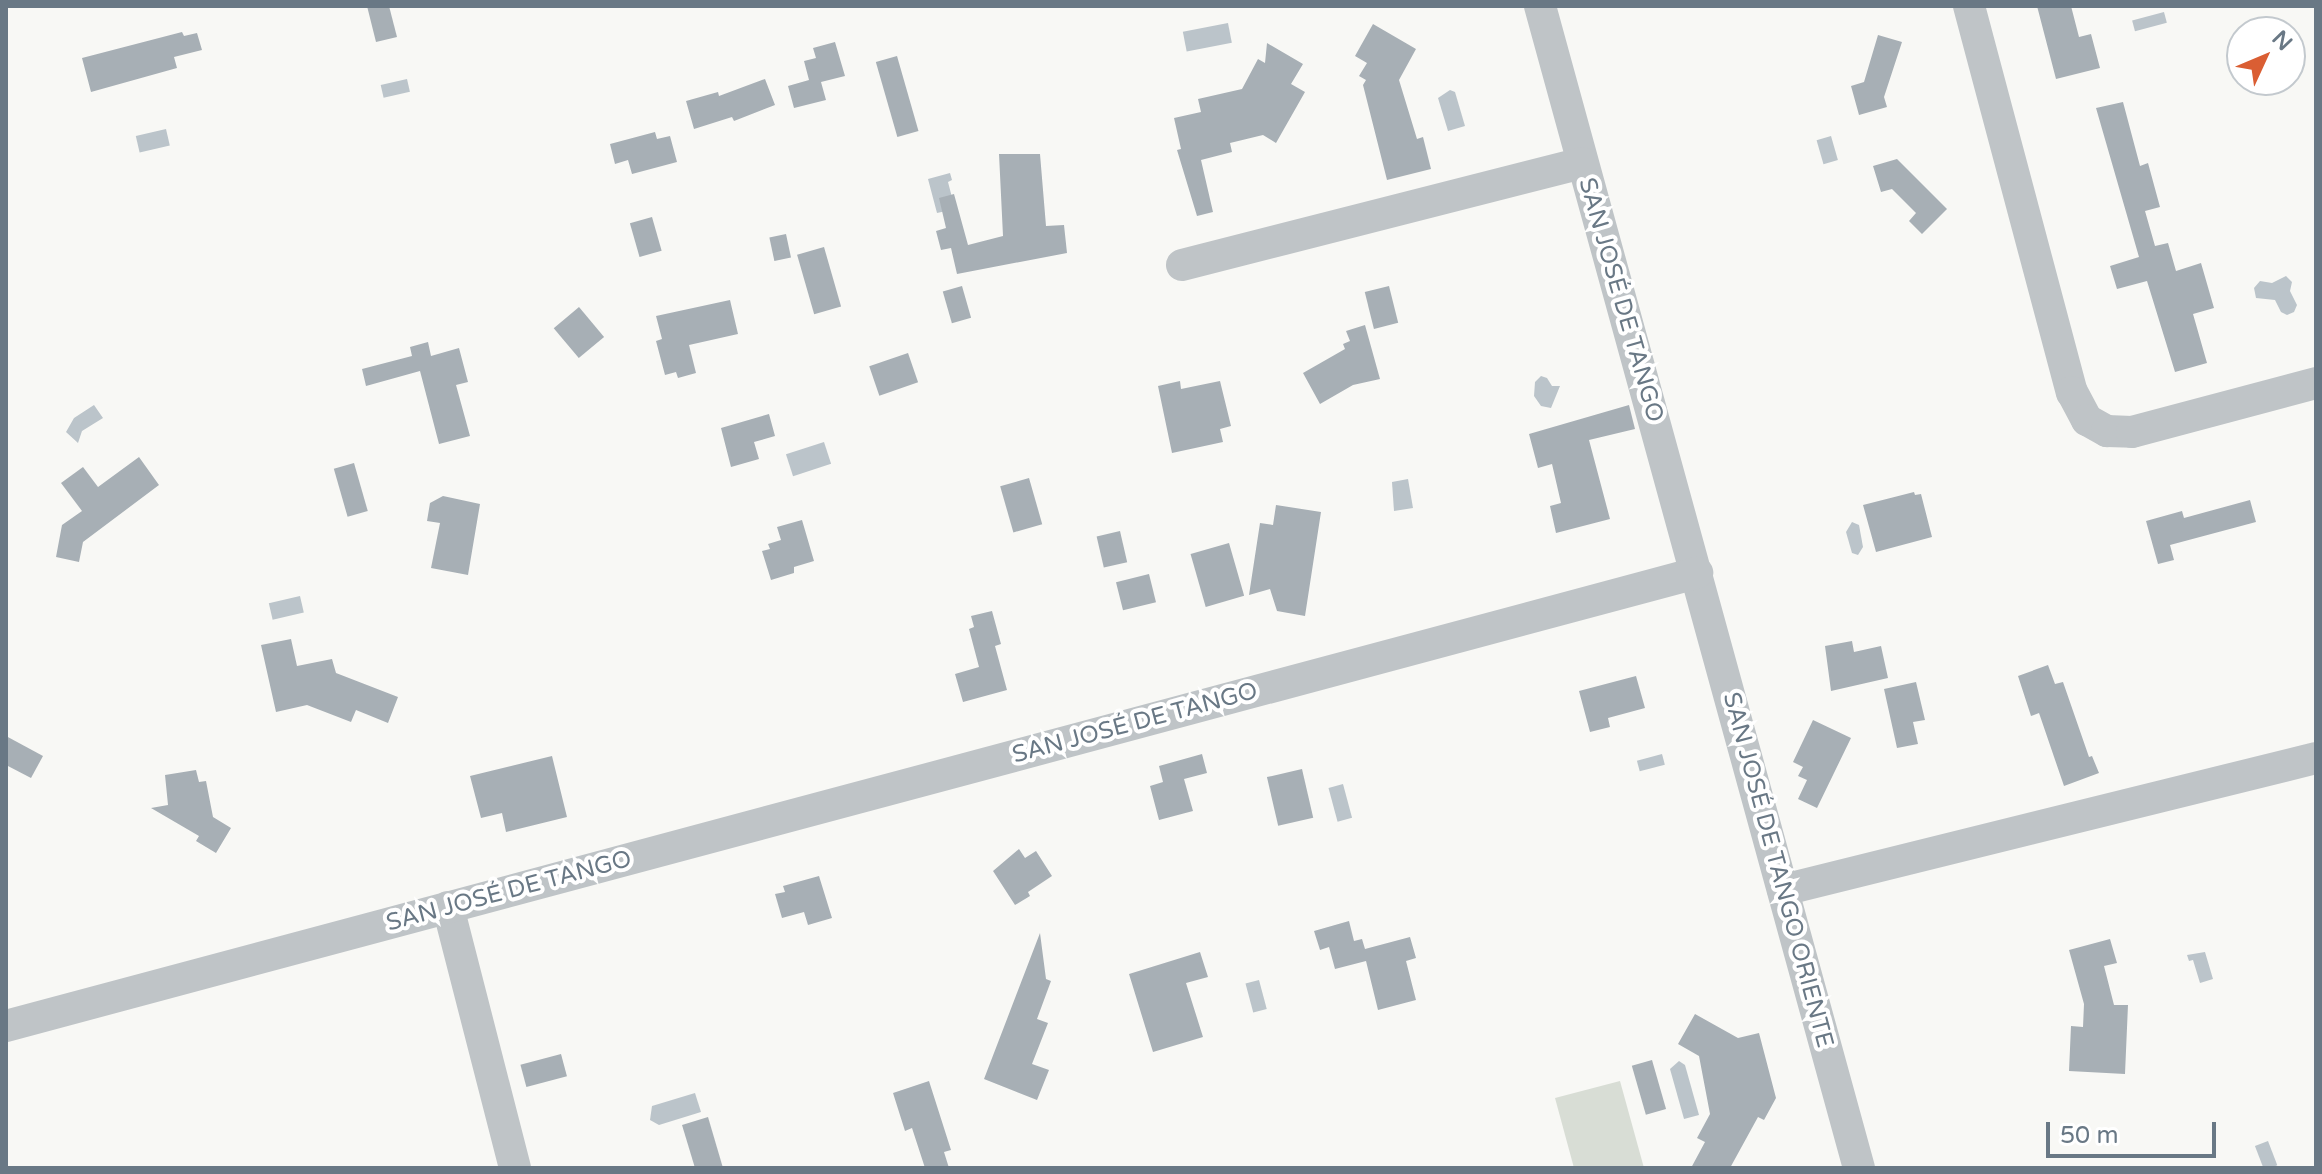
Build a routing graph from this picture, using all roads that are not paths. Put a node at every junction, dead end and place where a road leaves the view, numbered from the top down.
1 (1540, 6) edge
2 (1969, 6) edge
3 (1582, 163) junction
4 (1182, 265) dead end
5 (2316, 383) edge
6 (1697, 573) junction
7 (2316, 758) edge
8 (1783, 890) junction
9 (448, 907) junction
10 (6, 1026) edge
11 (515, 1168) edge
12 (1859, 1168) edge

1 - 3 street, SAN JOSÉ DE TANGO
2 - 5 street
3 - 4 street
3 - 6 street, SAN JOSÉ DE TANGO
6 - 8 street, SAN JOSÉ DE TANGO ORIENTE
6 - 9 street, SAN JOSÉ DE TANGO
7 - 8 street
8 - 12 street, SAN JOSÉ DE TANGO ORIENTE
9 - 10 street, SAN JOSÉ DE TANGO
9 - 11 street

